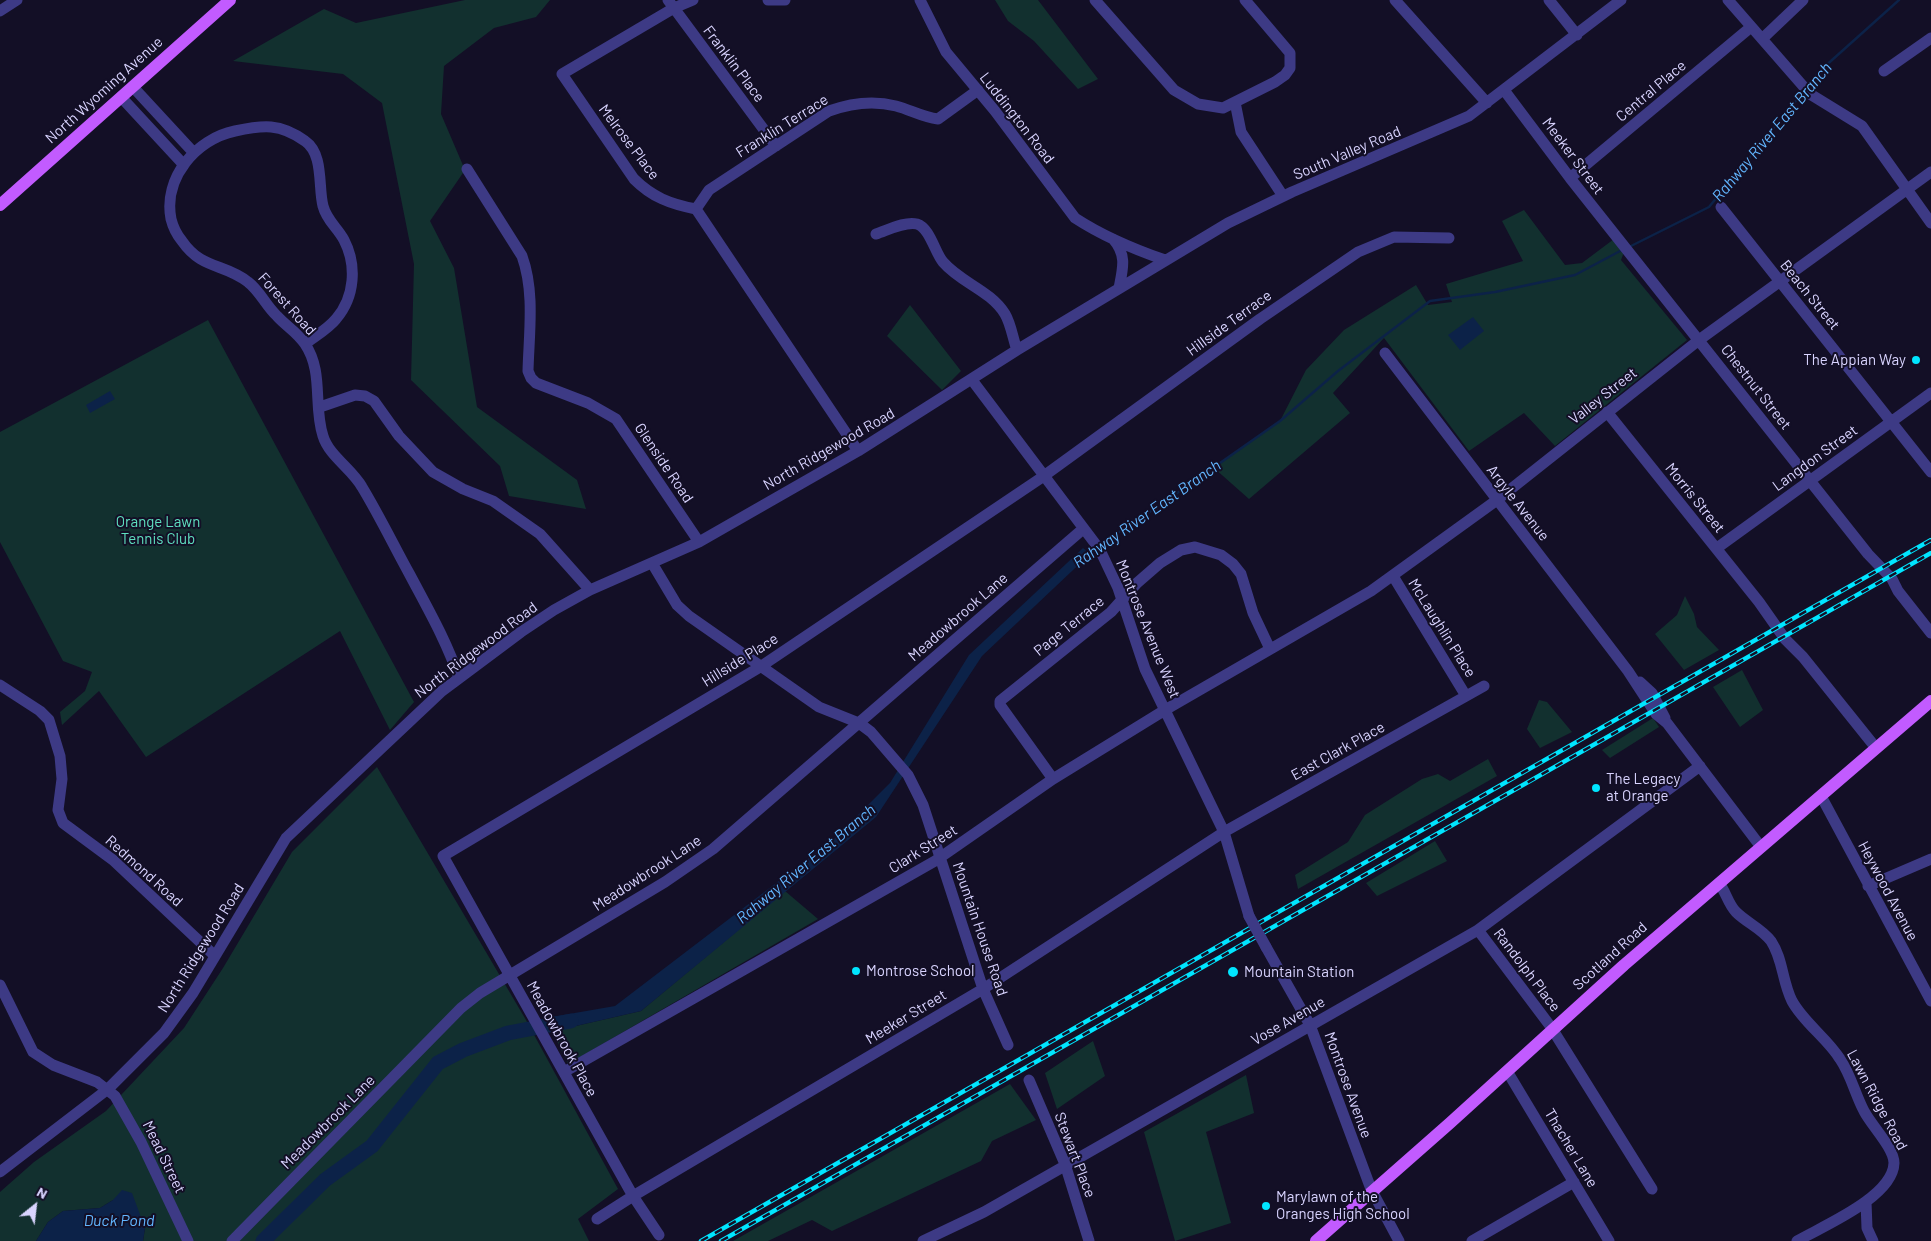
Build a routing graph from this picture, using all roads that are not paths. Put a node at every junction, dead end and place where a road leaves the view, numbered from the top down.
1 (17, 0) edge
2 (230, 0) edge
3 (693, 0) edge
4 (768, 0) edge
5 (785, 0) edge
6 (920, 0) edge
7 (1095, 0) edge
8 (1245, 0) edge
9 (1395, 0) edge
10 (1549, 0) edge
11 (1621, 0) edge
12 (1728, 0) edge
13 (1803, 0) edge
14 (671, 4) edge
15 (0, 11) edge
16 (1751, 27) junction
17 (1577, 34) junction
18 (1931, 38) edge
19 (1762, 39) junction
20 (1884, 71) dead end
21 (133, 87) junction
22 (978, 90) junction
23 (1504, 90) junction
24 (121, 96) junction
25 (1235, 102) junction
26 (1487, 103) junction
27 (776, 146) junction
28 (194, 153) junction
29 (183, 164) junction
30 (467, 169) dead end
31 (1931, 172) edge
32 (1570, 178) junction
33 (1908, 190) junction
34 (1283, 196) junction
35 (0, 204) edge
36 (1721, 207) dead end
37 (696, 208) junction
38 (1931, 224) edge
39 (876, 234) dead end
40 (1110, 236) junction
41 (1449, 238) dead end
42 (1619, 240) joint
43 (1165, 260) junction
44 (1780, 283) junction
45 (1119, 288) junction
46 (1072, 317) joint
47 (1700, 340) junction
48 (305, 344) junction
49 (1017, 350) junction
50 (1385, 353) dead end
51 (972, 380) junction
52 (1931, 392) edge
53 (320, 407) junction
54 (1607, 412) junction
55 (1891, 421) junction
56 (858, 451) junction
57 (1931, 472) edge
58 (1044, 476) junction
59 (1810, 480) junction
60 (1497, 500) junction
61 (1083, 529) junction
62 (699, 542) junction
63 (1716, 548) junction
64 (652, 563) junction
65 (1393, 576) junction
66 (590, 590) junction
67 (1123, 601) junction
68 (1931, 633) edge
69 (1289, 638) joint
70 (1270, 649) junction
71 (760, 667) junction
72 (460, 678) junction
73 (0, 685) edge
74 (1484, 686) dead end
75 (1466, 696) junction
76 (1931, 701) edge
77 (1164, 710) junction
78 (859, 723) junction
79 (1876, 748) junction
80 (1700, 766) junction
81 (1053, 778) junction
82 (1821, 796) junction
83 (1224, 832) junction
84 (1761, 847) junction
85 (443, 856) joint
86 (940, 858) junction
87 (1931, 859) edge
88 (1719, 883) junction
89 (1868, 886) junction
90 (1249, 916) joint
91 (1478, 930) junction
92 (215, 956) junction
93 (510, 976) junction
94 (0, 985) edge
95 (983, 989) junction
96 (1931, 1001) edge
97 (1310, 1025) junction
98 (1553, 1030) junction
99 (1008, 1045) dead end
100 (1508, 1071) junction
101 (564, 1072) junction
102 (1029, 1080) dead end
103 (108, 1089) junction
104 (1065, 1164) junction
105 (0, 1172) edge
106 (1574, 1182) junction
107 (1652, 1189) dead end
108 (1372, 1192) junction
109 (633, 1196) junction
110 (1866, 1202) junction
111 (597, 1219) dead end
112 (659, 1235) dead end
113 (188, 1241) edge
114 (232, 1241) edge
115 (923, 1241) edge
116 (1089, 1241) edge
117 (1316, 1241) edge
118 (1398, 1241) edge
119 (1472, 1241) edge
120 (1609, 1241) edge
121 (1797, 1241) edge
122 (1873, 1241) edge

1 - 15 street
2 - 21 main road, North Wyoming Avenue
3 - 14 street, Melrose Place
4 - 5 street
6 - 22 street, Luddington Road
7 - 25 street
8 - 25 street
9 - 26 street
10 - 17 street
11 - 17 street, South Valley Road
12 - 16 street
13 - 19 street
14 - 27 street, Franklin Place
14 - 37 street, Melrose Place
16 - 19 street
16 - 32 street, Central Place
17 - 23 street, South Valley Road
18 - 20 street
19 - 33 street
21 - 24 main road, North Wyoming Avenue
21 - 28 street
22 - 27 street, Franklin Terrace
22 - 40 street, Luddington Road
23 - 26 street, South Valley Road
23 - 32 street, Meeker Street
24 - 29 street
24 - 35 main road, North Wyoming Avenue
25 - 34 street
26 - 34 street, South Valley Road
27 - 37 street, Franklin Terrace
28 - 29 street
28 - 48 street
29 - 48 street, Forest Road
30 - 62 street, Glenside Road
31 - 33 street, Valley Street
32 - 42 street, Meeker Street
33 - 38 street
33 - 44 street, Valley Street
34 - 43 street, South Valley Road
36 - 44 street, Beach Street
37 - 56 street
39 - 49 street
40 - 43 street, Luddington Road
40 - 45 street
41 - 58 street, Hillside Terrace
42 - 47 street, Chestnut Street
43 - 45 street, South Valley Road
44 - 47 street, Valley Street
44 - 55 street, Beach Street
45 - 46 street, South Valley Road
46 - 49 street, North Ridgewood Road
47 - 54 street, Valley Street
47 - 59 street, Chestnut Street
48 - 53 street, Forest Road
49 - 51 street, North Ridgewood Road
50 - 60 street, Argyle Avenue
51 - 56 street, North Ridgewood Road
51 - 58 street, Montrose Avenue West
52 - 55 street, Langdon Street
53 - 66 street
53 - 72 street, Forest Road
54 - 60 street, Valley Street
54 - 63 street, Morris Street
55 - 57 street, Beach Street
55 - 59 street, Langdon Street
56 - 62 street, North Ridgewood Road
58 - 61 street, Montrose Avenue West
58 - 71 street, Hillside Place
59 - 63 street, Langdon Street
59 - 68 street, Chestnut Street
60 - 65 street, Valley Street
60 - 80 street, Argyle Avenue
61 - 67 street, Montrose Avenue West
61 - 78 street, Meadowbrook Lane
62 - 64 street, North Ridgewood Road
63 - 79 street, Morris Street
64 - 66 street, North Ridgewood Road
64 - 71 street, Mountain House Road
65 - 69 street, Valley Street
65 - 75 street, McLaughlin Place
66 - 72 street, North Ridgewood Road
67 - 70 street, Page Terrace
67 - 77 street, Montrose Avenue West
67 - 81 street, Page Terrace
69 - 70 street, Clark Street
70 - 77 street, Clark Street
71 - 78 street, Mountain House Road
71 - 85 street, Hillside Place
72 - 92 street, North Ridgewood Road
73 - 92 street, Redmond Road
74 - 75 street, East Clark Place
75 - 83 street, East Clark Place
76 - 79 main road, Scotland Road
77 - 81 street, Clark Street
77 - 83 street, Montrose Avenue West
78 - 86 street, Mountain House Road
78 - 93 street, Meadowbrook Lane
79 - 82 main road, Scotland Road
80 - 84 street, Argyle Avenue
80 - 91 street, Vose Avenue
81 - 86 street, Clark Street
82 - 84 main road, Scotland Road
82 - 89 street, Heywood Avenue
83 - 90 street, Montrose Avenue West
83 - 95 street, Meeker Street
84 - 88 main road, Scotland Road
85 - 93 street, Meadowbrook Place
86 - 95 street, Mountain House Road
86 - 101 street, Clark Street
87 - 89 street
88 - 98 main road, Scotland Road
88 - 110 street, Lawn Ridge Road
89 - 96 street, Heywood Avenue
90 - 97 street, Montrose Avenue, bridge
91 - 97 street, Vose Avenue
91 - 98 street, Randolph Place
92 - 103 street, North Ridgewood Road
93 - 101 street, Meadowbrook Place
93 - 114 street, Meadowbrook Lane
94 - 103 street
95 - 99 street, Mountain House Road
95 - 109 street, Meeker Street
97 - 104 street, Vose Avenue
97 - 108 street, Montrose Avenue
98 - 100 main road, Scotland Road
98 - 107 street, Randolph Place
100 - 106 street, Thacher Lane
100 - 108 main road, Scotland Road
101 - 109 street, Meadowbrook Place
102 - 104 street, Stewart Place
103 - 105 street, North Ridgewood Road
103 - 113 street, Mead Street
104 - 115 street, Vose Avenue
104 - 116 street, Stewart Place
106 - 119 street
106 - 120 street, Thacher Lane
108 - 117 main road, Scotland Road
108 - 118 street, Montrose Avenue
109 - 111 street, Meeker Street
109 - 112 street, Meadowbrook Place
110 - 121 street, Lawn Ridge Road
110 - 122 street

